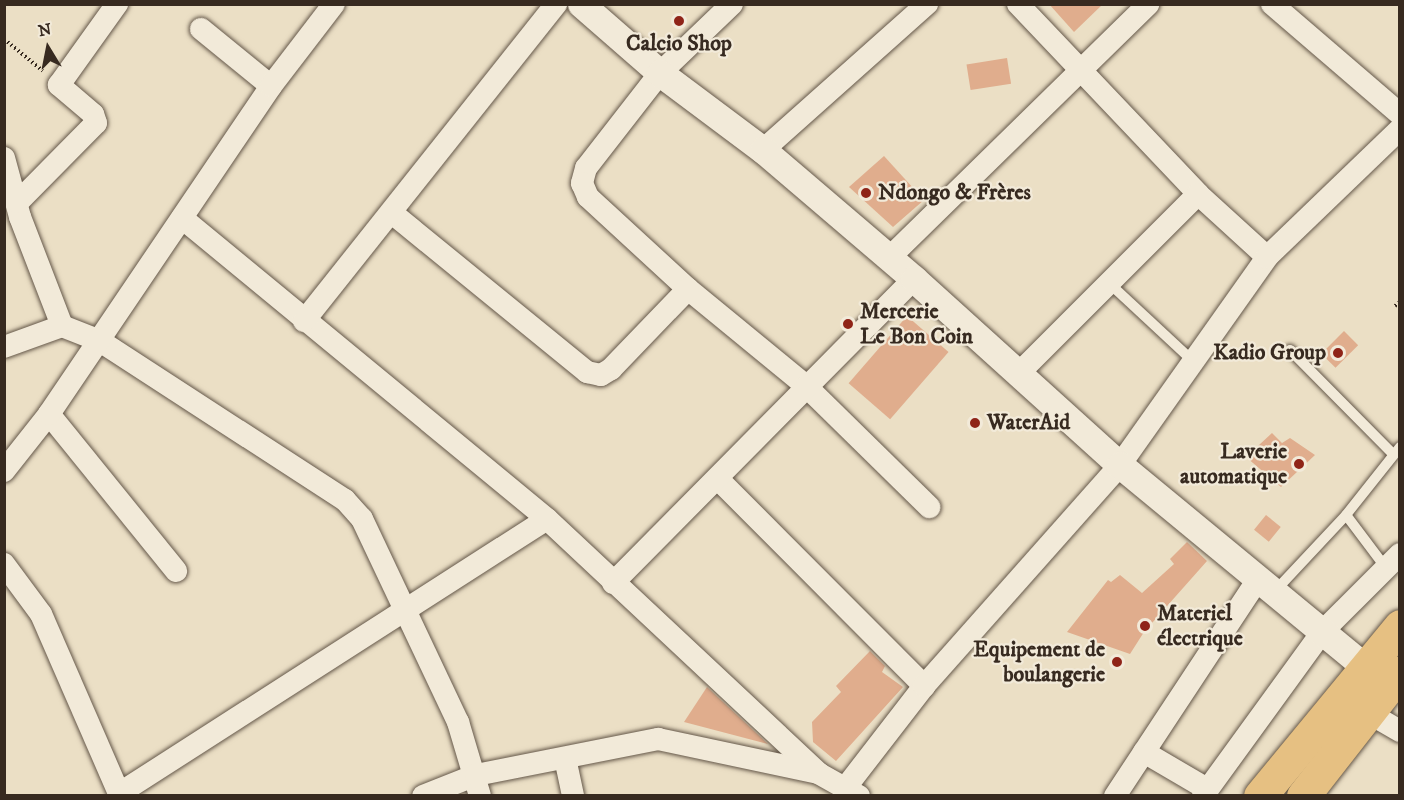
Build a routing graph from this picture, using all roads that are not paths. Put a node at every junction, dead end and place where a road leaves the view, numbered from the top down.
1 (117, 4) edge
2 (334, 4) edge
3 (556, 4) edge
4 (581, 4) edge
5 (732, 4) edge
6 (927, 4) edge
7 (1018, 4) edge
8 (1148, 4) edge
9 (1272, 4) edge
10 (201, 29) dead end
11 (1082, 70) junction
12 (660, 73) junction
13 (271, 86) junction
14 (1400, 114) edge
15 (1400, 129) edge
16 (763, 150) junction
17 (4, 158) edge
18 (1198, 194) junction
19 (392, 213) junction
20 (14, 214) edge
21 (182, 218) junction
22 (1267, 257) junction
23 (889, 258) junction
24 (914, 279) junction
25 (1109, 283) junction
26 (688, 289) junction
27 (304, 321) junction
28 (62, 326) junction
29 (100, 341) junction
30 (4, 347) edge
31 (1290, 350) dead end
32 (1192, 360) junction
33 (1019, 373) junction
34 (806, 386) junction
35 (50, 414) junction
36 (1396, 450) edge
37 (1120, 465) junction
38 (4, 471) edge
39 (719, 480) junction
40 (929, 507) dead end
41 (1346, 515) junction
42 (547, 519) junction
43 (1393, 561) edge
44 (4, 564) edge
45 (176, 571) dead end
46 (613, 583) junction
47 (1266, 585) junction
48 (403, 614) junction
49 (1400, 626) edge
50 (1322, 632) junction
51 (1365, 667) junction
52 (1400, 672) edge
53 (924, 686) junction
54 (1367, 712) junction
55 (1400, 731) edge
56 (1144, 752) junction
57 (565, 758) junction
58 (818, 773) junction
59 (478, 785) edge
60 (853, 791) edge
61 (1205, 792) edge
62 (120, 794) edge
63 (423, 795) edge
64 (573, 795) edge
65 (1115, 795) edge
66 (1260, 795) edge
67 (1303, 795) edge

1 - 20 street
2 - 13 street
3 - 19 street
4 - 12 street
5 - 12 street
6 - 16 street
7 - 11 street
8 - 11 street
9 - 14 street
10 - 13 street
11 - 18 street
11 - 23 street
12 - 16 street
12 - 26 street
13 - 21 street
15 - 22 street
16 - 23 street
17 - 20 street
18 - 22 street
18 - 25 street
19 - 26 street
19 - 27 street
20 - 28 street
21 - 27 street
21 - 29 street
22 - 32 street
23 - 24 street
24 - 33 street
24 - 34 street
25 - 32 lane
25 - 33 street
26 - 34 street
27 - 42 street
28 - 29 street
28 - 30 street
29 - 35 street
29 - 48 street
31 - 36 lane
32 - 37 street
33 - 37 street
34 - 39 street
34 - 40 street
35 - 38 street
35 - 45 street
36 - 41 lane
37 - 47 street
37 - 53 street
39 - 46 street
39 - 53 street
41 - 43 lane
41 - 47 lane
42 - 46 street
42 - 48 street
43 - 50 street
44 - 62 street
46 - 58 street
47 - 50 street
47 - 56 street
48 - 59 street
48 - 62 street
49 - 51 highway
50 - 51 street
50 - 61 street
51 - 66 highway
52 - 54 highway
53 - 60 street
54 - 55 street
54 - 67 highway
56 - 61 street
56 - 65 street
57 - 58 street
57 - 59 street
57 - 64 street
58 - 60 street
59 - 63 street

